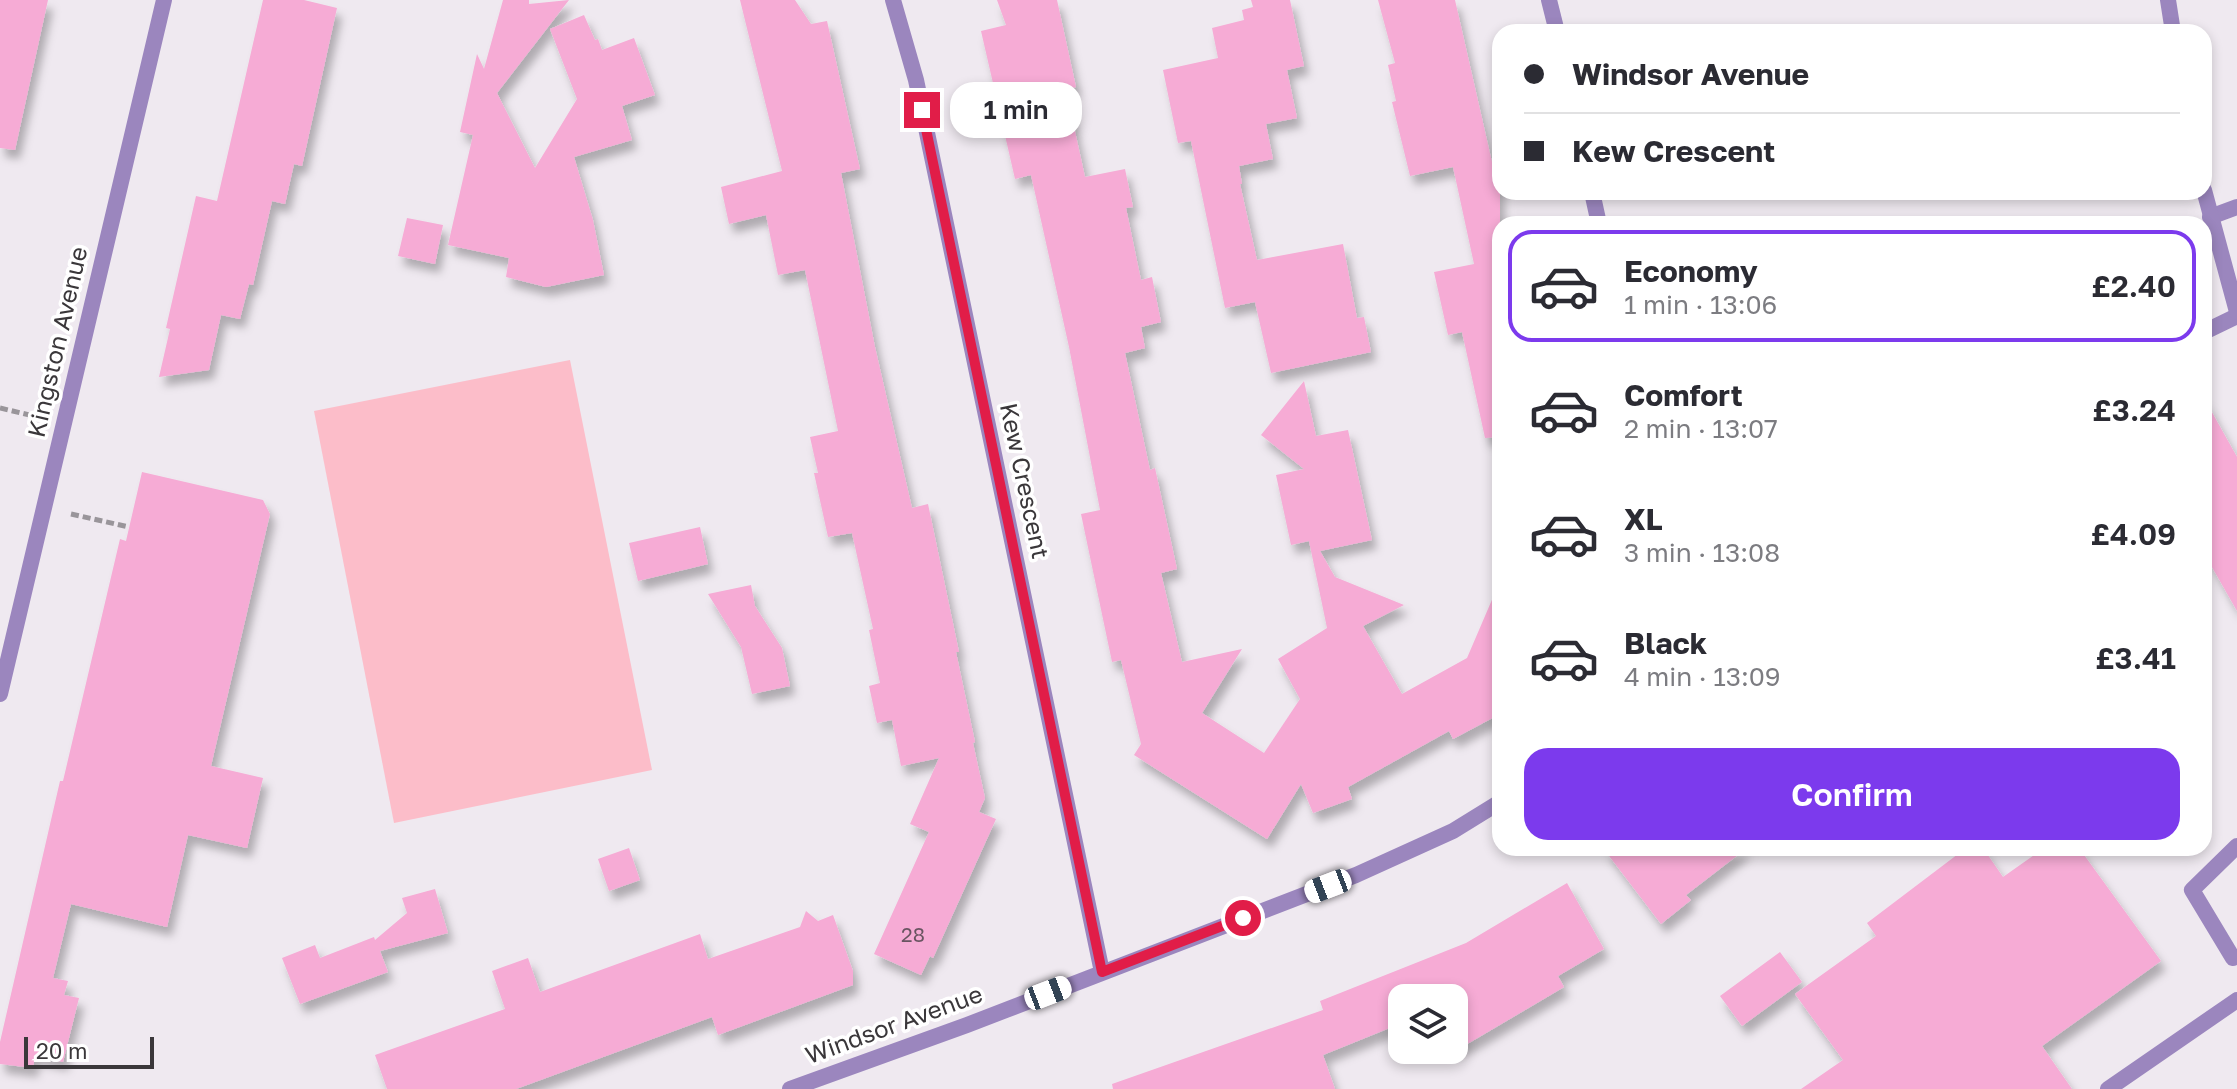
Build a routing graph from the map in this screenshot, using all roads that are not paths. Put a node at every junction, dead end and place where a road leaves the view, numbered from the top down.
1 (164, 0) edge
2 (893, 0) edge
3 (1549, 0) edge
4 (2168, 0) edge
5 (1555, 24) edge
6 (2172, 24) edge
7 (2237, 207) edge
8 (2212, 216) edge
9 (2212, 224) edge
10 (2237, 314) edge
11 (2212, 328) edge
12 (0, 694) edge
13 (1492, 807) edge
14 (2237, 846) edge
15 (2233, 958) dead end
16 (1102, 972) junction
17 (2237, 1000) edge
18 (790, 1089) edge
19 (2108, 1089) edge

1 - 12 street, Kingston Avenue
2 - 16 street, Kew Crescent
3 - 5 street
4 - 6 street
7 - 8 street
9 - 10 street
10 - 11 street
13 - 16 street, Windsor Avenue
14 - 15 street
16 - 18 street, Windsor Avenue
17 - 19 street

